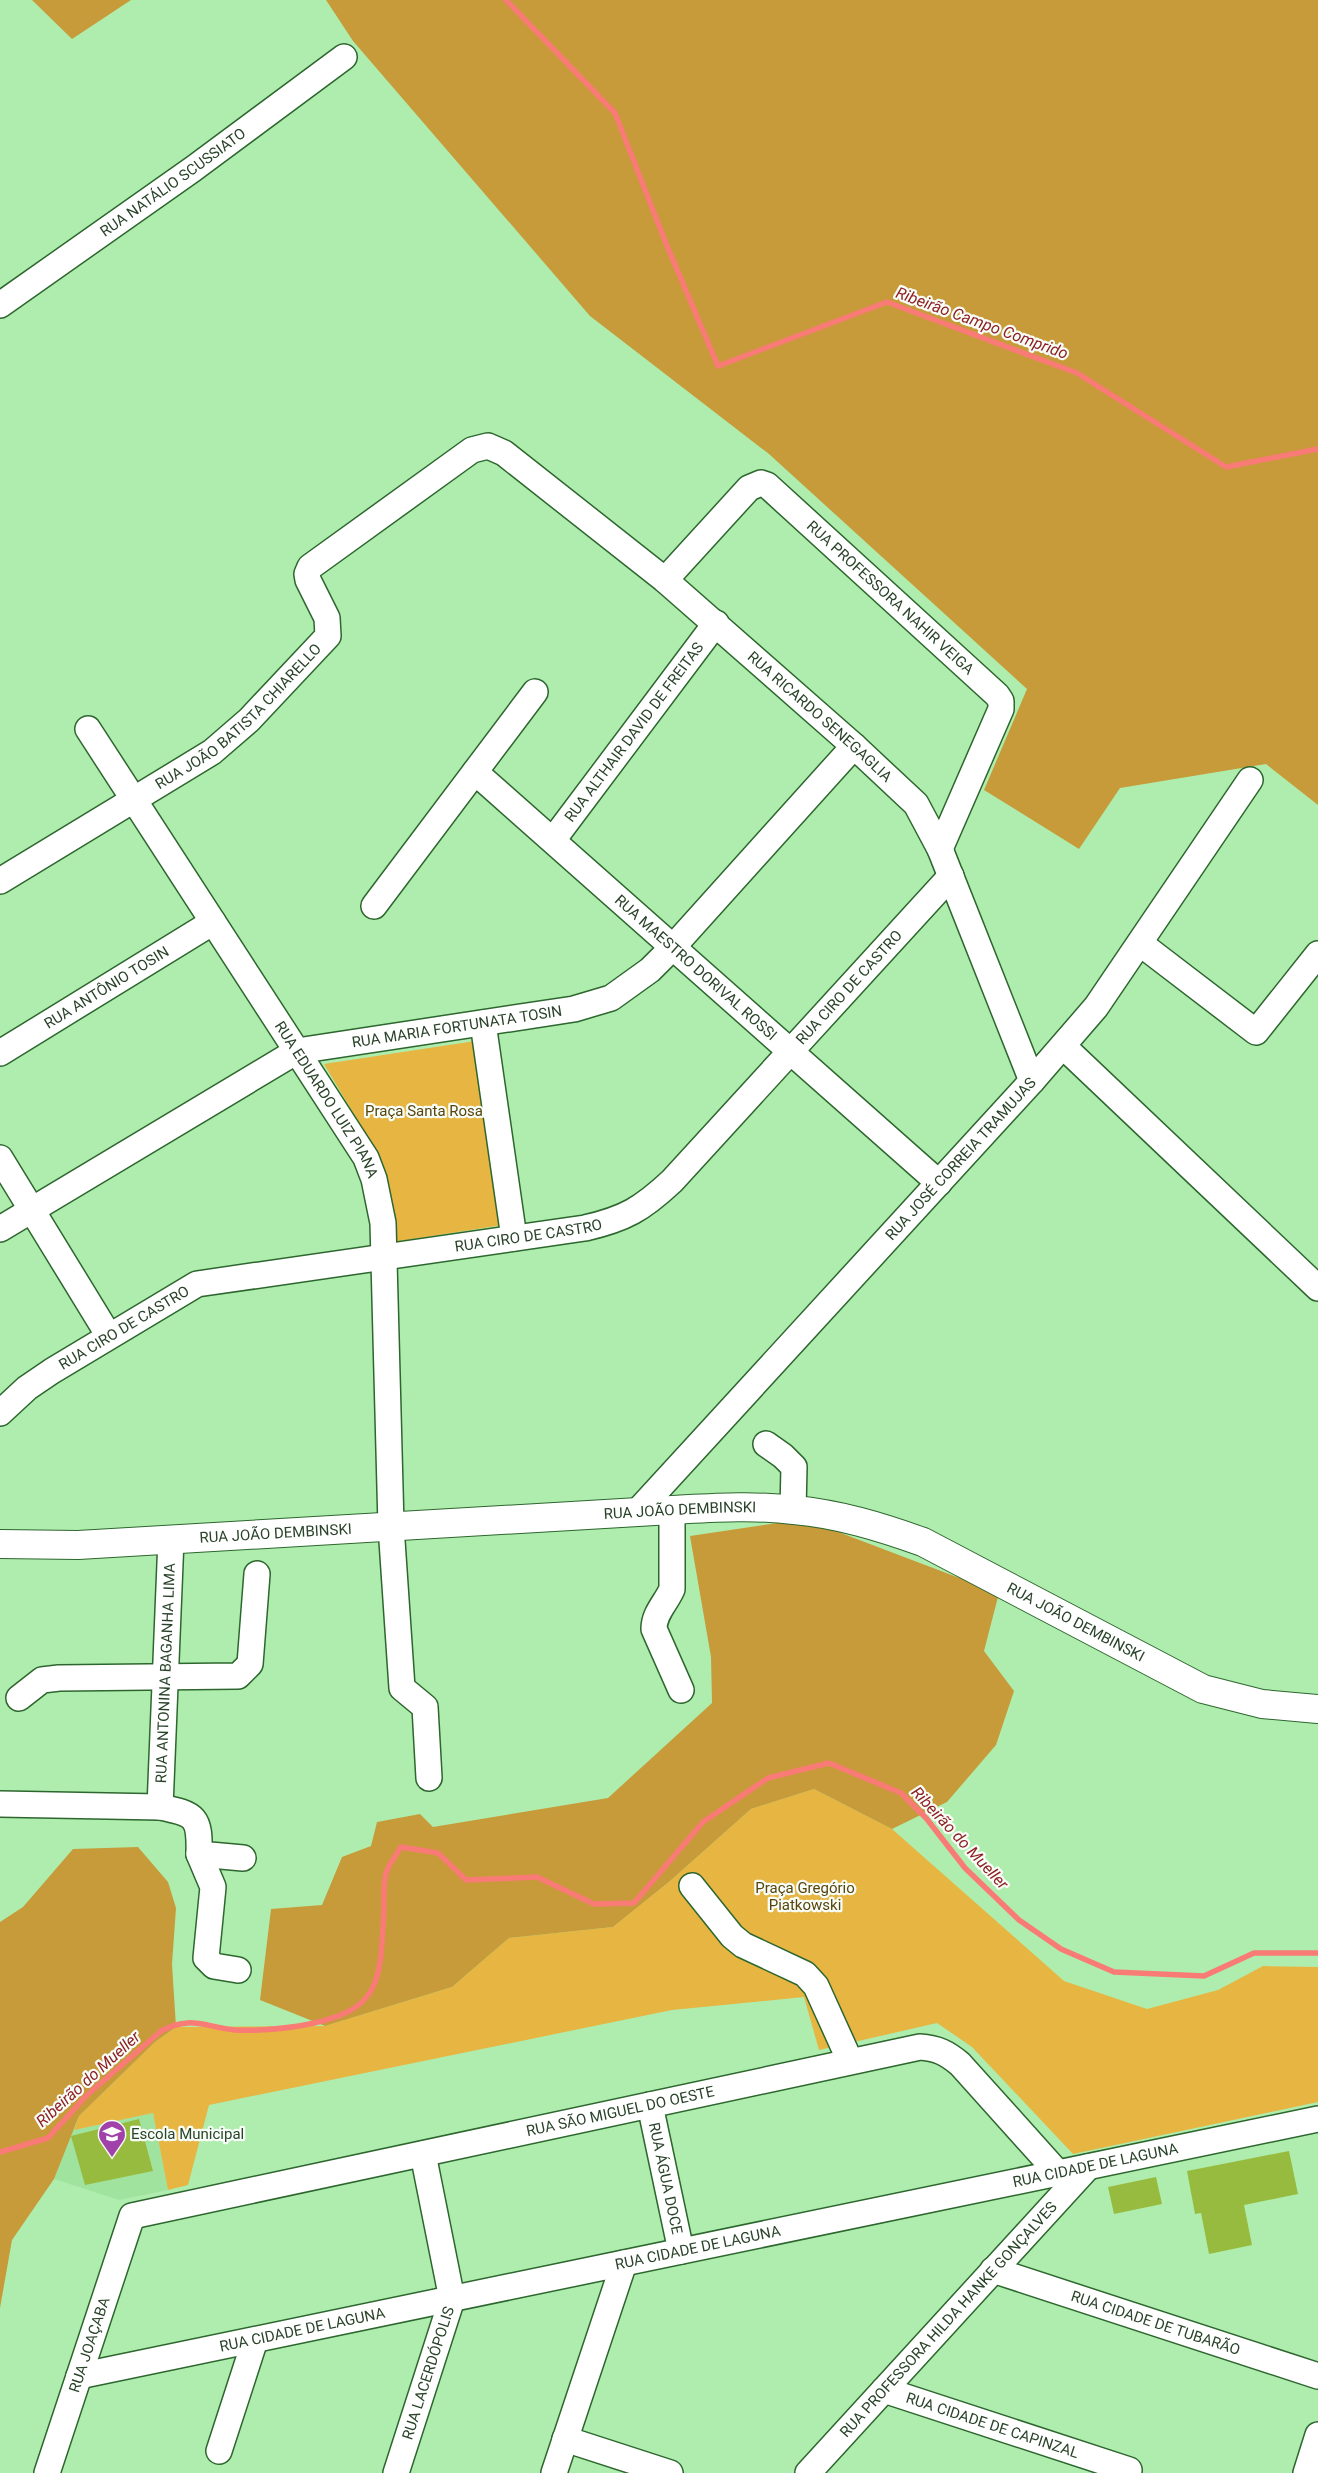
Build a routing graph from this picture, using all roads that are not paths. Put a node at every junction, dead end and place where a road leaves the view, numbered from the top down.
1 (344, 57) dead end
2 (0, 305) edge
3 (488, 446) joint
4 (665, 580) junction
5 (716, 623) junction
6 (534, 692) dead end
7 (88, 729) dead end
8 (854, 746) junction
9 (475, 772) junction
10 (1250, 780) dead end
11 (134, 800) junction
12 (553, 840) junction
13 (940, 848) junction
14 (951, 876) junction
15 (0, 882) edge
16 (374, 906) dead end
17 (213, 922) junction
18 (1141, 944) junction
19 (673, 947) junction
20 (1318, 954) edge
21 (484, 1023) junction
22 (1063, 1046) junction
23 (297, 1051) junction
24 (790, 1051) junction
25 (0, 1053) edge
26 (1032, 1081) junction
27 (0, 1158) edge
28 (939, 1183) junction
29 (32, 1210) junction
30 (0, 1229) edge
31 (514, 1238) junction
32 (383, 1257) junction
33 (1318, 1288) edge
34 (109, 1336) junction
35 (0, 1413) edge
36 (766, 1444) dead end
37 (672, 1510) junction
38 (793, 1510) junction
39 (637, 1512) junction
40 (391, 1526) junction
41 (171, 1539) junction
42 (0, 1544) edge
43 (257, 1574) dead end
44 (165, 1675) junction
45 (681, 1690) dead end
46 (19, 1698) dead end
47 (1318, 1709) edge
48 (429, 1778) dead end
49 (0, 1804) edge
50 (160, 1807) junction
51 (199, 1854) junction
52 (243, 1858) dead end
53 (692, 1886) dead end
54 (238, 1970) dead end
55 (850, 2061) junction
56 (650, 2104) junction
57 (1318, 2119) edge
58 (423, 2154) junction
59 (1088, 2167) junction
60 (1058, 2173) junction
61 (132, 2216) joint
62 (681, 2251) junction
63 (624, 2263) junction
64 (993, 2270) junction
65 (452, 2299) junction
66 (255, 2340) junction
67 (79, 2376) junction
68 (1318, 2376) edge
69 (884, 2390) junction
70 (1318, 2435) edge
71 (565, 2439) junction
72 (220, 2451) dead end
73 (1129, 2470) dead end
74 (47, 2473) edge
75 (396, 2473) edge
76 (554, 2473) edge
77 (670, 2473) edge
78 (808, 2473) edge
79 (1306, 2473) edge

1 - 2 street, RUA NATÁLIO SCUSSIATO
3 - 4 street, RUA RICARDO SENEGAGLIA
3 - 11 street, RUA JOÃO BATISTA CHIARELLO
4 - 5 street, RUA RICARDO SENEGAGLIA
4 - 13 street, RUA PROFESSORA NAHIR VEIGA
5 - 8 street, RUA RICARDO SENEGAGLIA
5 - 12 street, RUA ALTHAIR DAVID DE FREITAS
6 - 9 street
7 - 11 street, RUA EDUARDO LUIZ PIANA
8 - 13 street, RUA RICARDO SENEGAGLIA
8 - 19 street, RUA MARIA FORTUNATA TOSIN
9 - 12 street, RUA MAESTRO DORIVAL ROSSI
9 - 16 street
10 - 18 street, RUA JOSÉ CORREIA TRAMUJAS
11 - 15 street, RUA JOÃO BATISTA CHIARELLO
11 - 17 street, RUA EDUARDO LUIZ PIANA
12 - 19 street, RUA MAESTRO DORIVAL ROSSI
13 - 14 street, RUA RICARDO SENEGAGLIA
14 - 24 street, RUA CIRO DE CASTRO
14 - 26 street, RUA RICARDO SENEGAGLIA
17 - 23 street, RUA EDUARDO LUIZ PIANA
17 - 25 street, RUA ANTÔNIO TOSIN
18 - 20 street
18 - 22 street, RUA JOSÉ CORREIA TRAMUJAS
19 - 21 street, RUA MARIA FORTUNATA TOSIN
19 - 24 street, RUA MAESTRO DORIVAL ROSSI
21 - 23 street, RUA MARIA FORTUNATA TOSIN
21 - 31 street
22 - 26 street, RUA JOSÉ CORREIA TRAMUJAS
22 - 33 street
23 - 29 street, RUA MARIA FORTUNATA TOSIN
23 - 32 street, RUA EDUARDO LUIZ PIANA
24 - 28 street, RUA MAESTRO DORIVAL ROSSI
24 - 31 street, RUA CIRO DE CASTRO
26 - 28 street, RUA JOSÉ CORREIA TRAMUJAS
27 - 29 street
28 - 39 street, RUA JOSÉ CORREIA TRAMUJAS
29 - 30 street, RUA MARIA FORTUNATA TOSIN
29 - 34 street
31 - 32 street, RUA CIRO DE CASTRO
32 - 34 street, RUA CIRO DE CASTRO
32 - 40 street, RUA EDUARDO LUIZ PIANA
34 - 35 street, RUA CIRO DE CASTRO
36 - 38 street
37 - 38 main road, RUA JOÃO DEMBINSKI
37 - 39 main road, RUA JOÃO DEMBINSKI
37 - 45 street
38 - 47 main road, RUA JOÃO DEMBINSKI
39 - 40 main road, RUA JOÃO DEMBINSKI
40 - 41 main road, RUA JOÃO DEMBINSKI
40 - 48 street, RUA EDUARDO LUIZ PIANA
41 - 42 main road, RUA JOÃO DEMBINSKI
41 - 44 street, RUA ANTONINA BAGANHA LIMA
43 - 44 street
44 - 46 street
44 - 50 street, RUA ANTONINA BAGANHA LIMA
49 - 50 street
50 - 51 street
51 - 52 street
51 - 54 street
53 - 55 street
55 - 56 street, RUA SÃO MIGUEL DO OESTE
55 - 60 street, RUA SÃO MIGUEL DO OESTE
56 - 58 street, RUA SÃO MIGUEL DO OESTE
56 - 62 street, RUA ÁGUA DOCE
57 - 59 street, RUA CIDADE DE LAGUNA
58 - 61 street, RUA SÃO MIGUEL DO OESTE
58 - 65 street, RUA LACERDÓPOLIS
59 - 60 street, RUA CIDADE DE LAGUNA
59 - 64 street, RUA PROFESSORA HILDA HANKE GONÇALVES
60 - 62 street, RUA CIDADE DE LAGUNA
61 - 67 street, RUA JOAÇABA
62 - 63 street, RUA CIDADE DE LAGUNA
63 - 65 street, RUA CIDADE DE LAGUNA
63 - 71 street
64 - 68 street, RUA CIDADE DE TUBARÃO
64 - 69 street, RUA PROFESSORA HILDA HANKE GONÇALVES
65 - 66 street, RUA CIDADE DE LAGUNA
65 - 75 street, RUA LACERDÓPOLIS
66 - 67 street, RUA CIDADE DE LAGUNA
66 - 72 street
67 - 74 street, RUA JOAÇABA
69 - 73 street, RUA CIDADE DE CAPINZAL
69 - 78 street, RUA PROFESSORA HILDA HANKE GONÇALVES
70 - 79 street
71 - 76 street
71 - 77 street

